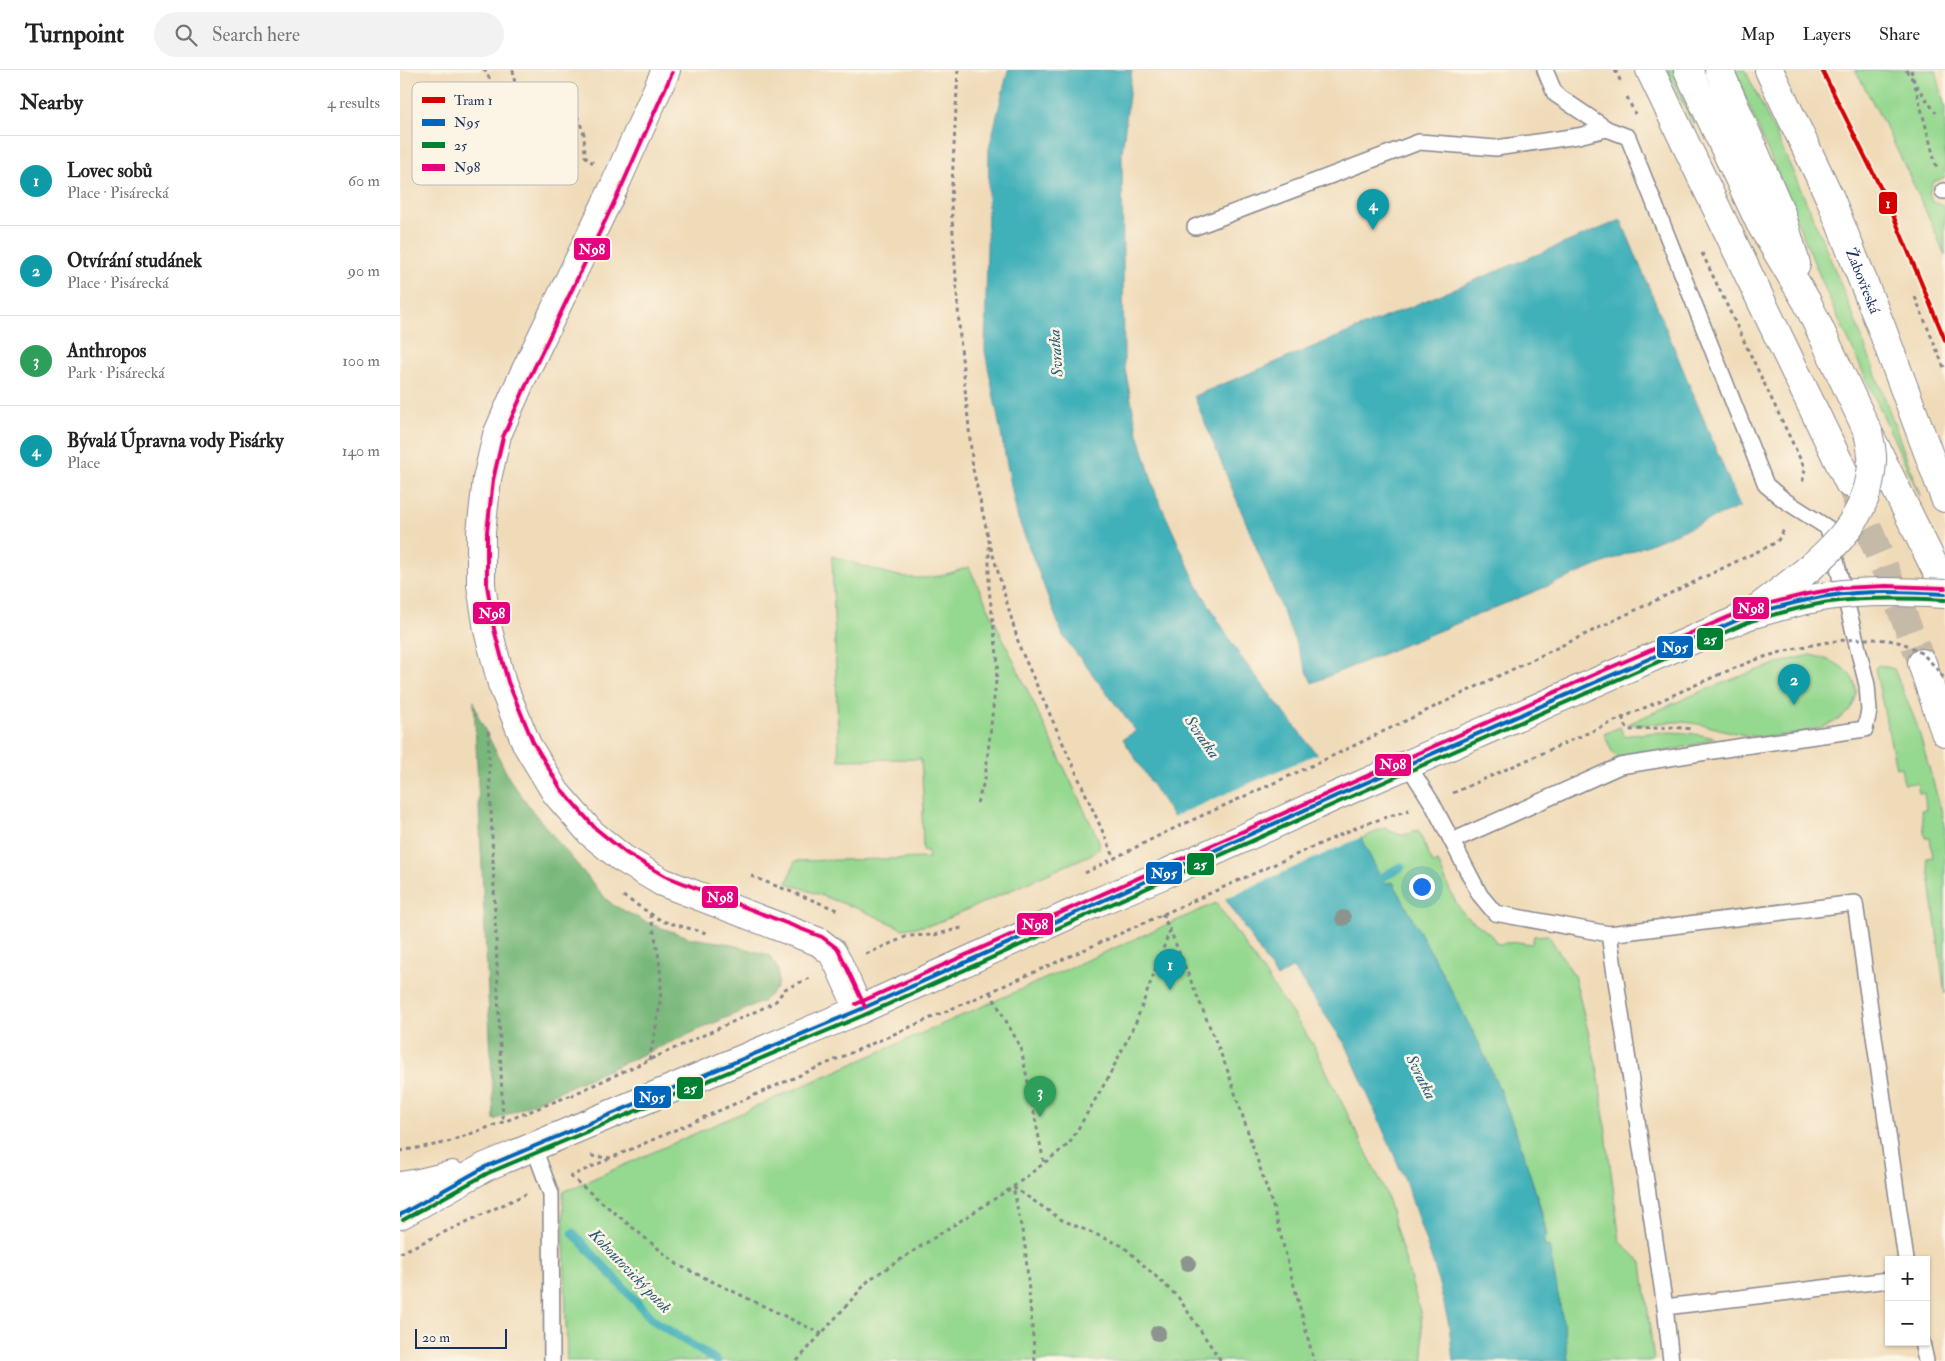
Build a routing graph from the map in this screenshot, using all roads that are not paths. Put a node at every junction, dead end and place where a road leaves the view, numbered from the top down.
1 (1545, 70) edge
2 (1650, 70) edge
3 (1688, 70) edge
4 (1719, 70) edge
5 (1770, 70) edge
6 (662, 71) edge
7 (1606, 129) junction
8 (1195, 227) dead end
9 (1807, 302) junction
10 (1868, 432) junction
11 (1849, 483) tunnel mouth
12 (1945, 498) edge
13 (1945, 588) edge
14 (1945, 594) edge
15 (1749, 614) junction
16 (1922, 663) tunnel mouth
17 (1945, 732) edge
18 (1408, 765) junction
19 (1452, 841) junction
20 (1609, 934) junction
21 (859, 1010) junction
22 (534, 1148) junction
23 (485, 1167) junction
24 (400, 1186) edge
25 (400, 1215) edge
26 (1905, 1256) edge
27 (1885, 1280) edge
28 (1665, 1307) junction
29 (1923, 1346) edge
30 (552, 1361) edge
31 (1671, 1361) edge
32 (1926, 1361) edge

1 - 7 lane
2 - 11 main road
3 - 9 main road
4 - 9 main road
5 - 12 main road, Žabovřeská
6 - 21 main road
7 - 8 lane
7 - 19 lane
9 - 10 main road
10 - 13 main road, bridge
10 - 15 main road, bridge
14 - 15 main road, bridge
15 - 18 main road
16 - 17 main road
18 - 19 lane
18 - 21 main road
19 - 20 lane
20 - 26 lane
20 - 28 lane
21 - 22 main road
22 - 23 main road
22 - 30 lane
23 - 24 main road
23 - 25 main road
27 - 28 lane
28 - 31 lane
29 - 32 lane

